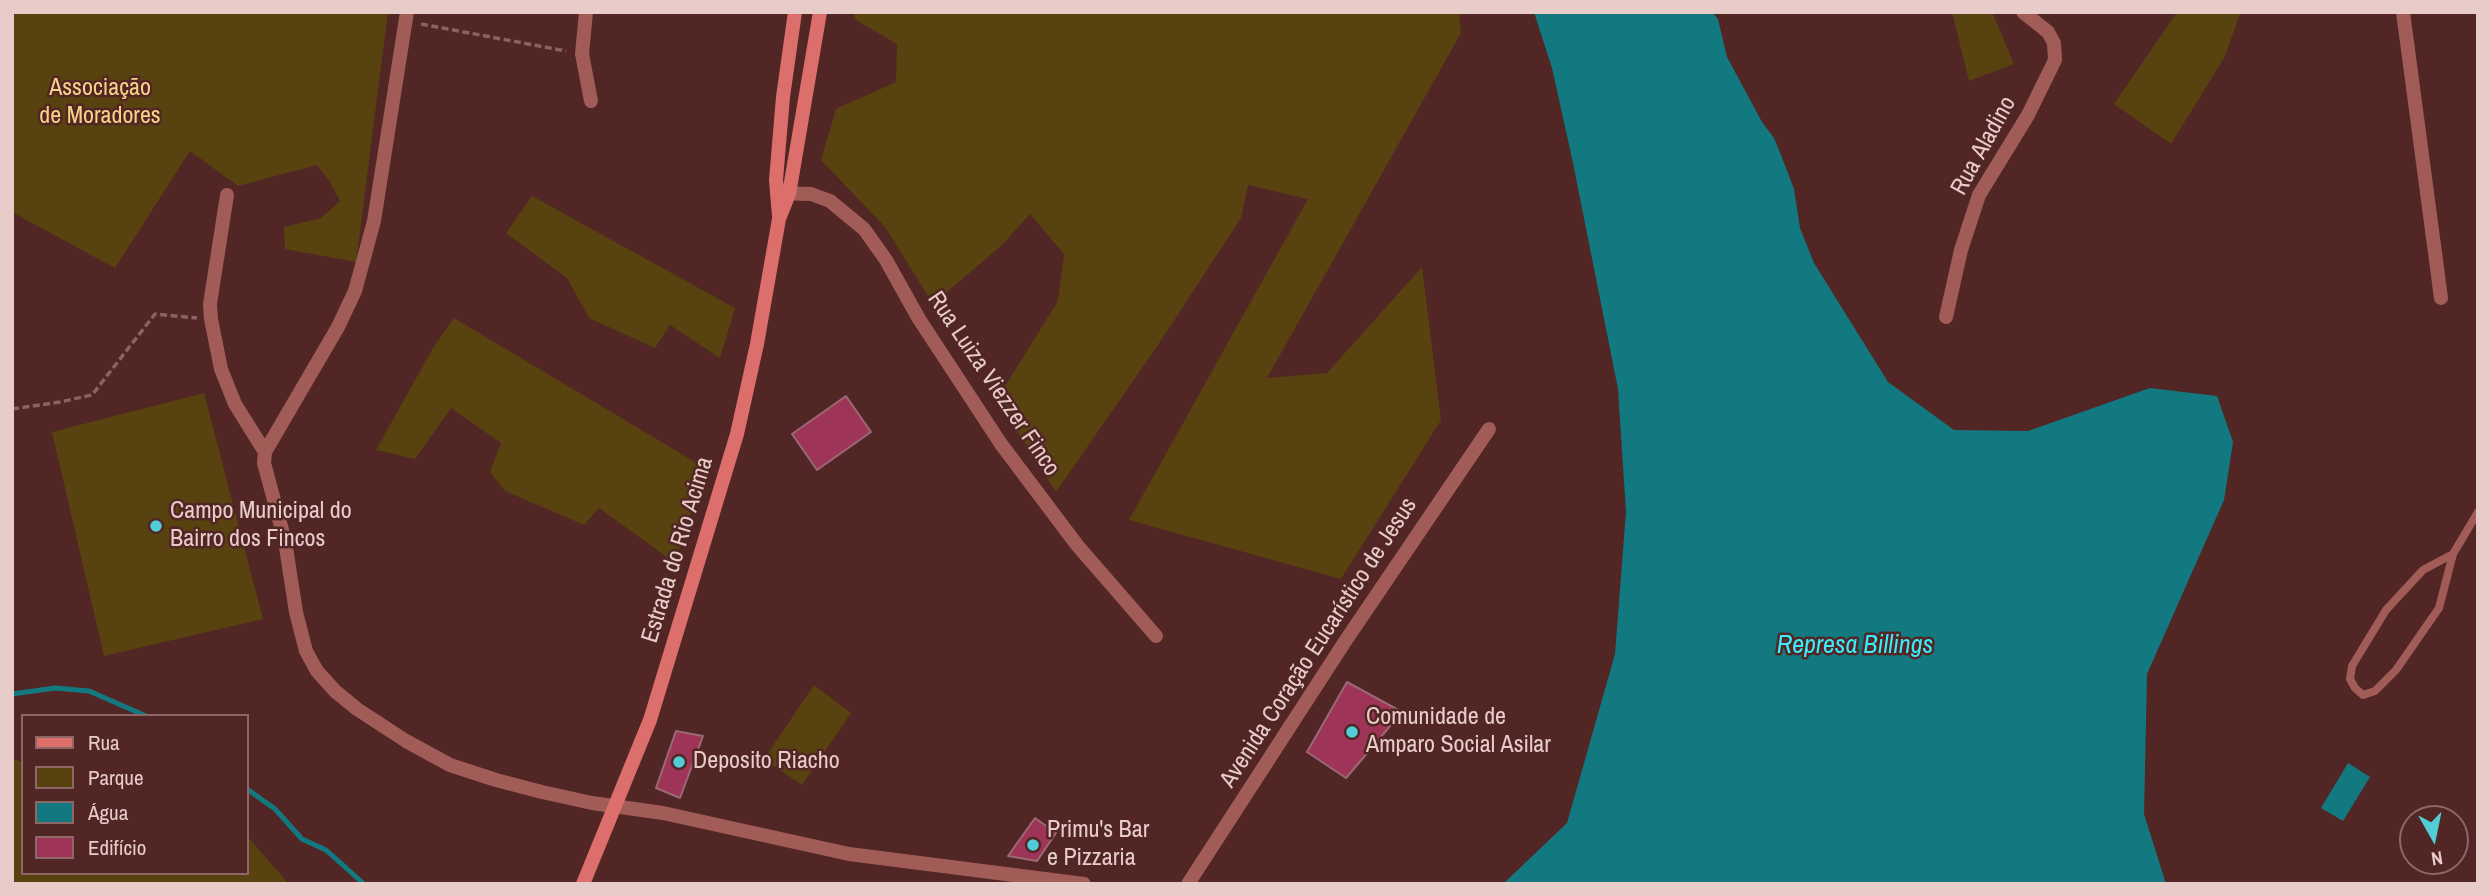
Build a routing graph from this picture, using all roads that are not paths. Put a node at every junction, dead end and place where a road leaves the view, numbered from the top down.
1 (407, 12) edge
2 (586, 12) edge
3 (795, 12) edge
4 (820, 12) edge
5 (2023, 12) edge
6 (2403, 12) edge
7 (591, 101) dead end
8 (782, 194) junction
9 (227, 195) dead end
10 (2441, 298) dead end
11 (1946, 317) dead end
12 (1489, 429) dead end
13 (264, 452) junction
14 (2478, 512) edge
15 (2453, 554) junction
16 (1156, 636) dead end
17 (616, 806) junction
18 (583, 884) edge
19 (1084, 884) edge
20 (1188, 884) edge

1 - 13 street
2 - 7 street
3 - 8 main road, Estrada do Rio Acima
4 - 8 main road, Estrada do Rio Acima
5 - 11 street, Rua Aladino
6 - 10 street
8 - 16 street, Rua Luiza Viezzer Finco
8 - 17 main road, Estrada do Rio Acima
9 - 13 street
12 - 20 street, Avenida Coração Eucarístico de Jesus
13 - 17 street
14 - 15 lane
15 - 15 lane
17 - 18 main road, Estrada do Rio Acima
17 - 19 street

